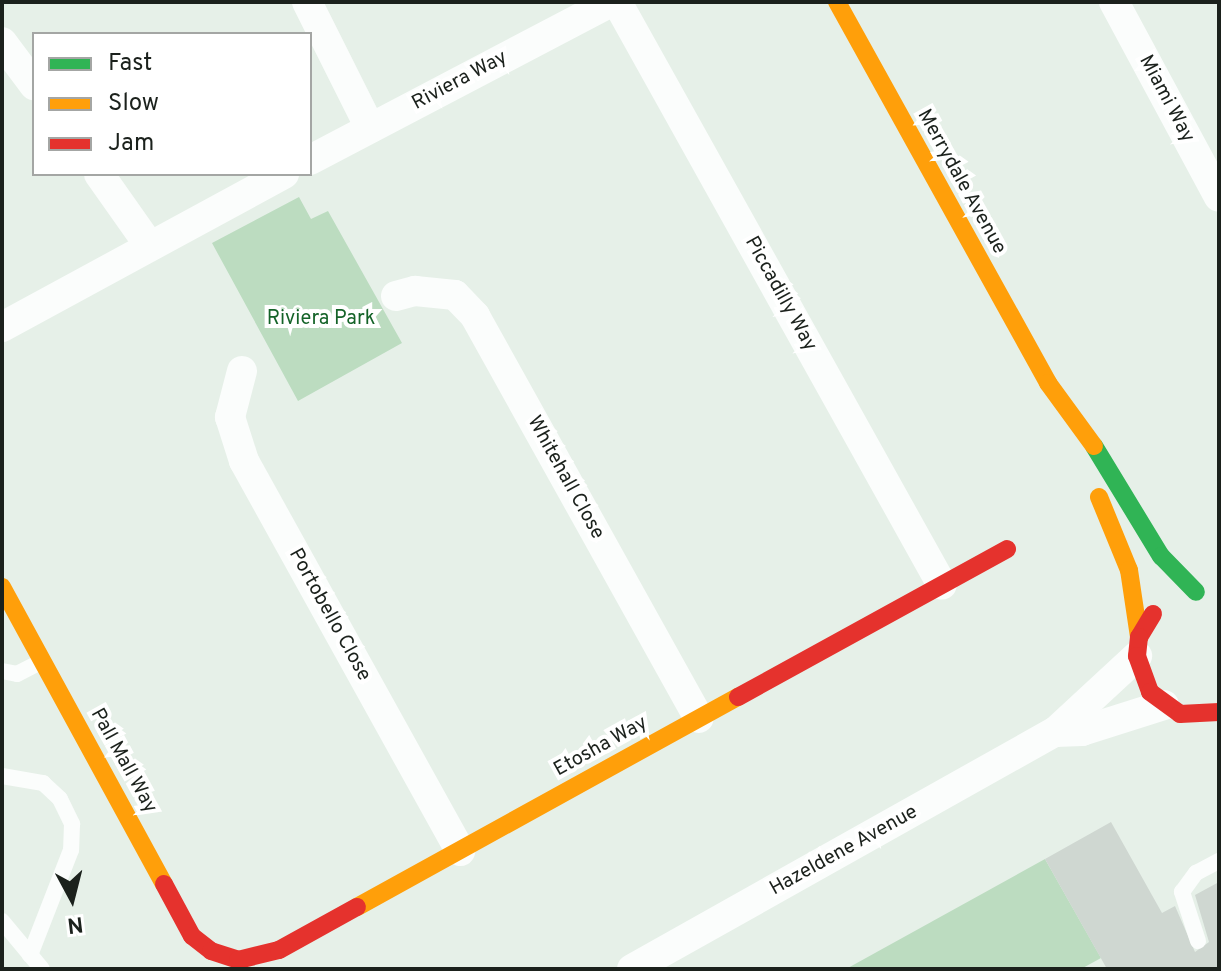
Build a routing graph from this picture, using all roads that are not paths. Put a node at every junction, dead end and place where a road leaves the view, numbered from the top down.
1 (307, 2) edge
2 (611, 2) edge
3 (617, 2) edge
4 (837, 2) edge
5 (1114, 2) edge
6 (2, 42) edge
7 (32, 82) edge
8 (370, 128) junction
9 (312, 159) edge
10 (100, 176) edge
11 (280, 176) edge
12 (1219, 197) edge
13 (149, 245) junction
14 (396, 296) dead end
15 (2, 327) edge
16 (242, 371) dead end
17 (1048, 383) junction
18 (1007, 549) dead end
19 (942, 585) junction
20 (2, 587) edge
21 (1210, 594) edge
22 (1138, 646) junction
23 (43, 661) junction
24 (4, 674) edge
25 (1172, 709) junction
26 (1219, 712) edge
27 (699, 718) junction
28 (1055, 732) junction
29 (1210, 732) dead end
30 (2, 776) edge
31 (460, 851) junction
32 (1219, 861) edge
33 (2, 921) edge
34 (1198, 941) dead end
35 (211, 951) joint
36 (30, 955) junction
37 (42, 969) edge
38 (632, 969) edge

1 - 8 street
2 - 8 street, Riviera Way
3 - 19 street, Piccadilly Way
4 - 17 street, Merrydale Avenue
5 - 12 street, Miami Way
6 - 7 street
8 - 9 street, Riviera Way
10 - 13 street
11 - 13 street
13 - 15 street
14 - 27 street, Whitehall Close
16 - 31 street, Portobello Close
17 - 21 street, Merrydale Avenue
17 - 22 street, Merrydale Avenue
18 - 19 street, Etosha Way
19 - 27 street, Etosha Way
20 - 23 street, Pall Mall Way
21 - 22 street
22 - 25 street, Merrydale Avenue
22 - 28 street, Hazeldene Avenue
23 - 24 lane
23 - 35 street, Pall Mall Way
25 - 26 street
25 - 28 street, Hazeldene Avenue
25 - 29 street
27 - 31 street, Etosha Way
28 - 38 street, Hazeldene Avenue
30 - 36 lane
31 - 35 street, Etosha Way
32 - 34 lane
33 - 36 lane
36 - 37 lane

